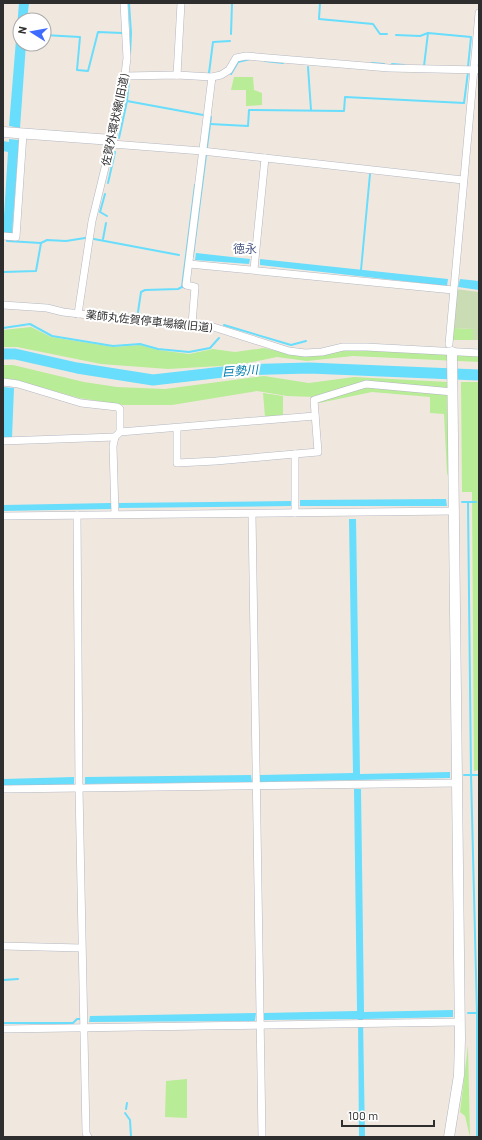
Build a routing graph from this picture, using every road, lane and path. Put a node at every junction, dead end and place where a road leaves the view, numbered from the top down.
1 (124, 3) edge
2 (181, 3) edge
3 (479, 13) edge
4 (476, 70) edge
5 (177, 75) junction
6 (125, 76) junction
7 (212, 77) junction
8 (5, 132) edge
9 (22, 134) junction
10 (112, 142) junction
11 (202, 151) junction
12 (265, 158) junction
13 (463, 180) junction
14 (6, 236) edge
15 (189, 264) junction
16 (254, 265) junction
17 (453, 290) junction
18 (3, 305) edge
19 (78, 314) junction
20 (192, 324) junction
21 (451, 348) junction
22 (479, 353) edge
23 (3, 382) edge
24 (453, 392) junction
25 (315, 416) junction
26 (177, 429) junction
27 (118, 434) junction
28 (3, 441) edge
29 (295, 454) junction
30 (114, 509) junction
31 (455, 511) junction
32 (295, 513) junction
33 (77, 514) junction
34 (252, 514) junction
35 (3, 516) edge
36 (256, 781) junction
37 (79, 783) junction
38 (458, 783) junction
39 (3, 789) edge
40 (3, 946) edge
41 (81, 948) junction
42 (260, 1019) junction
43 (84, 1021) junction
44 (460, 1022) junction
45 (3, 1029) edge
46 (88, 1137) edge
47 (262, 1137) edge
48 (449, 1137) edge

1 - 6 street, 佐賀外環状線(旧道)
2 - 5 street
3 - 4 street
4 - 7 street
4 - 13 street
5 - 6 street
5 - 7 street
6 - 10 street, 佐賀外環状線(旧道)
7 - 11 street
8 - 9 street
9 - 10 street
9 - 14 street
10 - 11 street
10 - 19 street, 佐賀外環状線(旧道)
11 - 12 street
11 - 15 street
12 - 13 street
12 - 16 street
13 - 17 street
15 - 16 street
15 - 20 street
16 - 17 street
17 - 21 street
18 - 19 street
19 - 20 street, 薬師丸佐賀停車場線(旧道)
20 - 21 street, 薬師丸佐賀停車場線(旧道)
21 - 22 street, 薬師丸佐賀停車場線(旧道)
21 - 24 street
23 - 27 street
24 - 25 street
24 - 31 street
25 - 26 street
25 - 29 street
26 - 27 street
26 - 29 street
27 - 28 street
27 - 30 street
29 - 32 street
30 - 33 street
30 - 34 street
31 - 32 street
31 - 38 street
32 - 34 street
33 - 35 street
33 - 37 street
34 - 36 street
36 - 37 street
36 - 38 street
36 - 42 street
37 - 39 street
37 - 41 street
38 - 44 street
40 - 41 street
41 - 43 street
42 - 43 street
42 - 44 street
42 - 47 street
43 - 45 street
43 - 46 street
44 - 48 street

